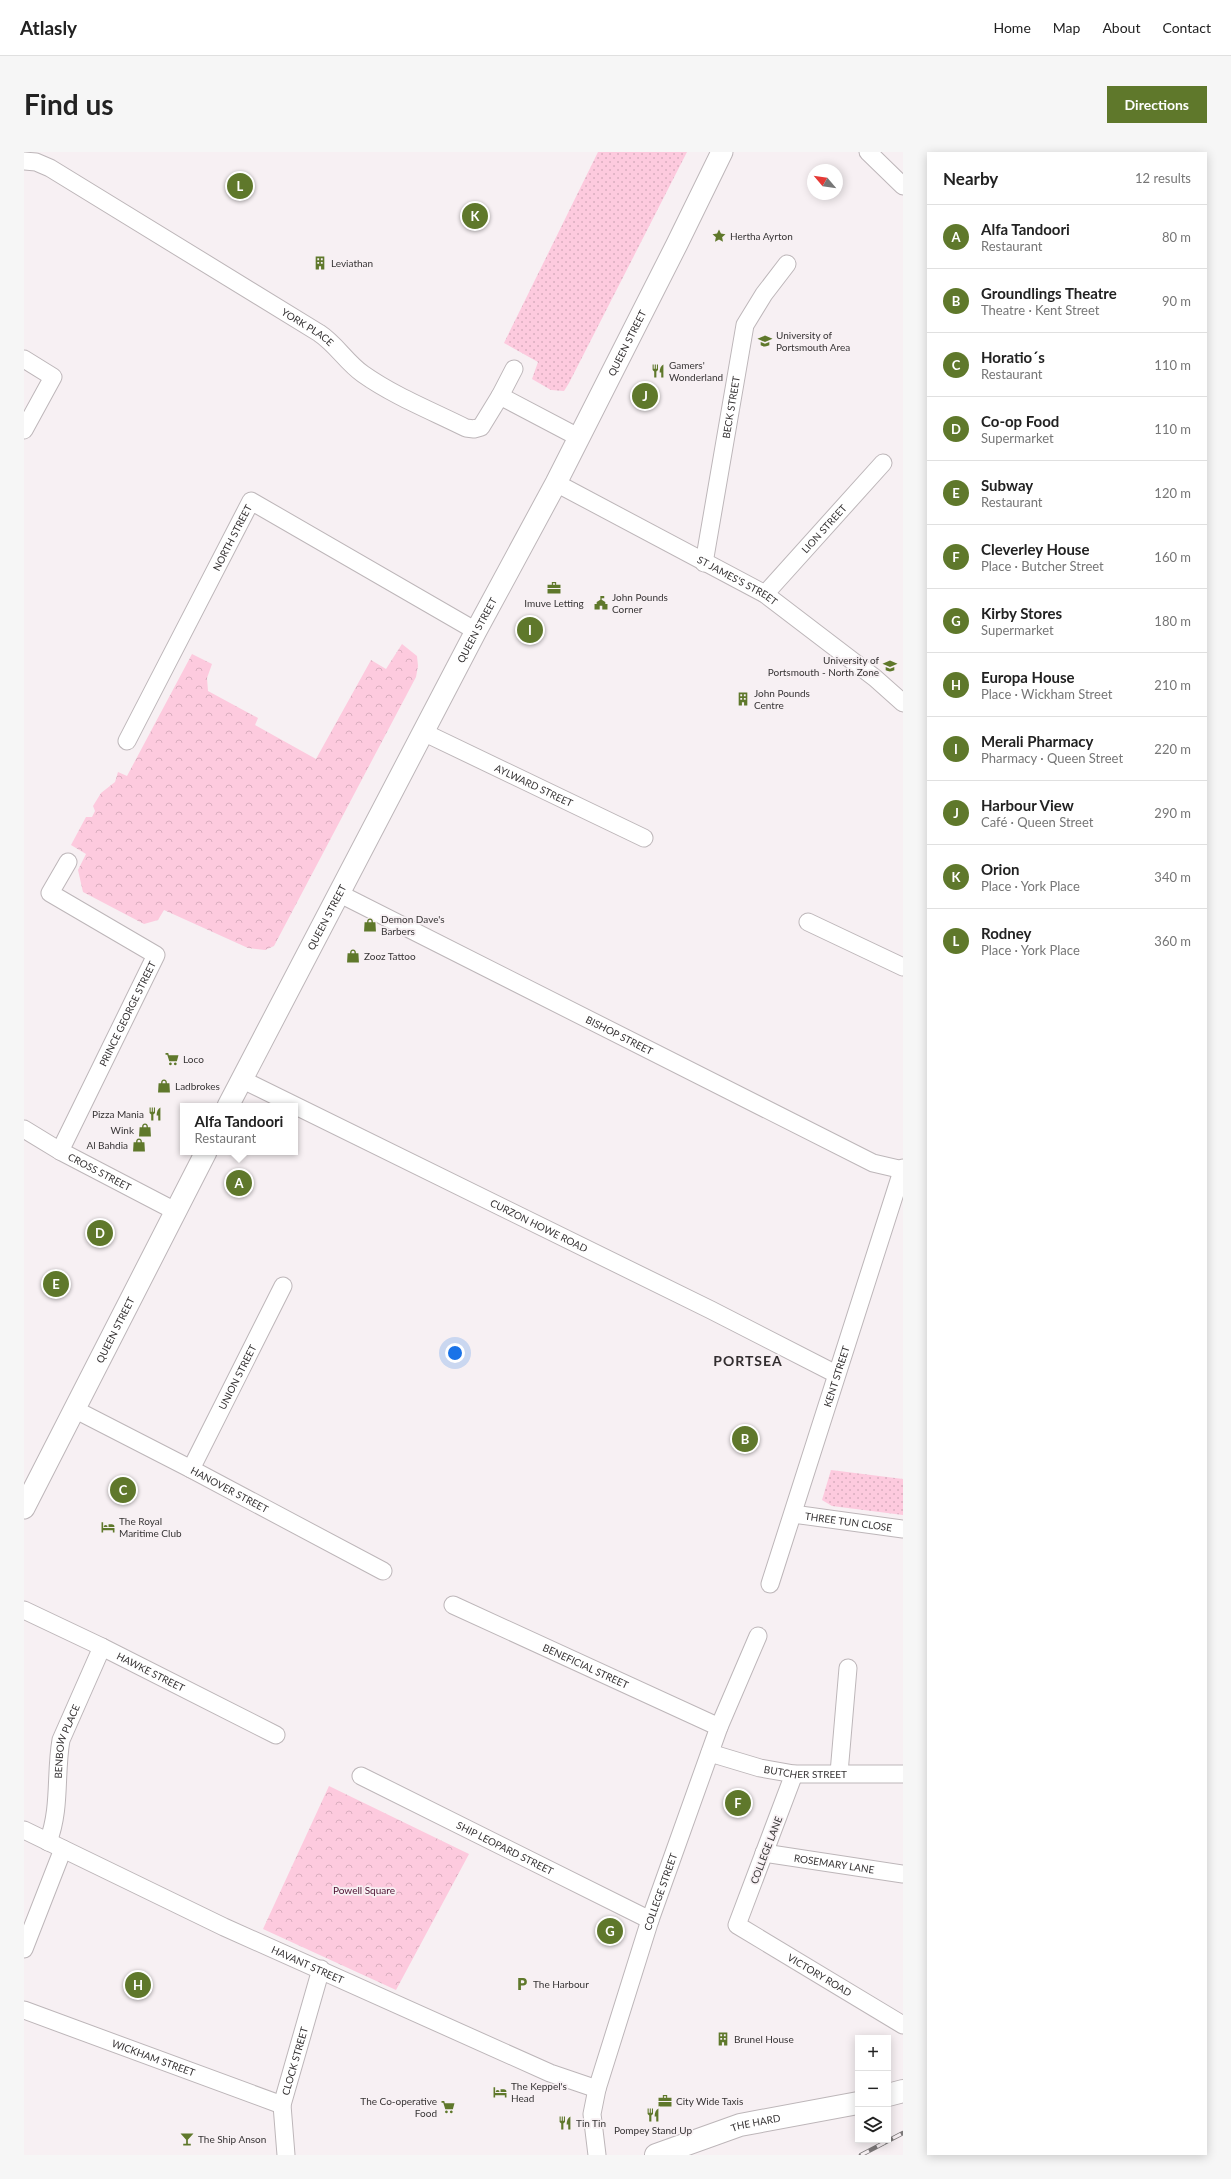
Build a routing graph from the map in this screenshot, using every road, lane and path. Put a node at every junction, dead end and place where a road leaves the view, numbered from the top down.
1 (722, 152) edge
2 (868, 152) edge
3 (24, 161) edge
4 (903, 186) edge
5 (787, 264) dead end
6 (24, 360) edge
7 (514, 369) dead end
8 (500, 396) junction
9 (24, 430) edge
10 (578, 437) junction
11 (883, 463) dead end
12 (556, 483) junction
13 (704, 563) junction
14 (765, 594) junction
15 (476, 631) junction
16 (903, 703) edge
17 (423, 732) junction
18 (127, 740) dead end
19 (644, 838) dead end
20 (68, 862) dead end
21 (340, 894) junction
22 (808, 922) dead end
23 (903, 967) edge
24 (242, 1079) junction
25 (230, 1103) edge
26 (291, 1103) edge
27 (298, 1107) edge
28 (24, 1129) edge
29 (60, 1152) junction
30 (205, 1155) edge
31 (903, 1169) edge
32 (177, 1212) junction
33 (283, 1286) dead end
34 (836, 1374) junction
35 (76, 1410) junction
36 (191, 1469) junction
37 (24, 1508) edge
38 (793, 1514) junction
39 (903, 1529) edge
40 (383, 1571) dead end
41 (770, 1584) dead end
42 (453, 1605) dead end
43 (24, 1610) edge
44 (758, 1636) dead end
45 (102, 1647) junction
46 (848, 1668) dead end
47 (720, 1727) junction
48 (276, 1735) dead end
49 (710, 1753) junction
50 (839, 1773) junction
51 (794, 1774) junction
52 (903, 1774) edge
53 (361, 1776) dead end
54 (24, 1830) edge
55 (56, 1845) junction
56 (764, 1853) junction
57 (903, 1874) edge
58 (650, 1920) junction
59 (737, 1926) joint
60 (24, 1949) edge
61 (321, 1969) junction
62 (24, 2010) edge
63 (903, 2024) edge
64 (597, 2089) junction
65 (903, 2091) edge
66 (891, 2094) edge
67 (855, 2104) edge
68 (282, 2105) junction
69 (286, 2155) edge
70 (597, 2155) edge
71 (656, 2155) edge

1 - 10 street, QUEEN STREET
2 - 4 street
3 - 8 street, YORK PLACE
5 - 13 street, BECK STREET
6 - 9 street
7 - 8 street
8 - 10 street
10 - 12 street, QUEEN STREET
11 - 14 street, LION STREET
12 - 13 street, ST JAMES'S STREET
12 - 15 street, QUEEN STREET
13 - 14 street, ST JAMES'S STREET
14 - 16 street, ST JAMES'S STREET
15 - 17 street, QUEEN STREET
15 - 18 street, NORTH STREET
17 - 19 street, AYLWARD STREET
17 - 21 street, QUEEN STREET
20 - 29 street, PRINCE GEORGE STREET
21 - 24 street, QUEEN STREET
21 - 31 street, BISHOP STREET
22 - 23 street
24 - 25 street, QUEEN STREET
24 - 26 street, CURZON HOWE ROAD
27 - 34 street, CURZON HOWE ROAD
28 - 29 street, CROSS STREET
29 - 32 street, CROSS STREET
30 - 32 street, QUEEN STREET
31 - 34 street, KENT STREET
32 - 35 street, QUEEN STREET
33 - 36 street, UNION STREET
34 - 38 street, KENT STREET
35 - 36 street, HANOVER STREET
35 - 37 street, QUEEN STREET
36 - 40 street, HANOVER STREET
38 - 39 street, THREE TUN CLOSE
38 - 41 street, KENT STREET
42 - 47 street, BENEFICIAL STREET
43 - 45 street, HAWKE STREET
44 - 47 street, COLLEGE STREET
45 - 48 street, HAWKE STREET
45 - 55 street, BENBOW PLACE
46 - 50 street
47 - 49 street, COLLEGE STREET
49 - 51 street, BUTCHER STREET
49 - 58 street, COLLEGE STREET
50 - 51 street, BUTCHER STREET
50 - 52 street, BUTCHER STREET
51 - 56 street, COLLEGE LANE
53 - 58 street, SHIP LEOPARD STREET
54 - 55 street, HAVANT STREET
55 - 60 street, BENBOW PLACE
55 - 61 street, HAVANT STREET
56 - 57 street, ROSEMARY LANE
56 - 59 street, COLLEGE LANE
58 - 64 street, COLLEGE STREET
59 - 63 street, VICTORY ROAD
61 - 64 street, HAVANT STREET
61 - 68 street, CLOCK STREET
62 - 68 street, WICKHAM STREET
64 - 70 street, COLLEGE STREET
65 - 66 main road
67 - 71 main road, THE HARD
68 - 69 street, CLOCK STREET

